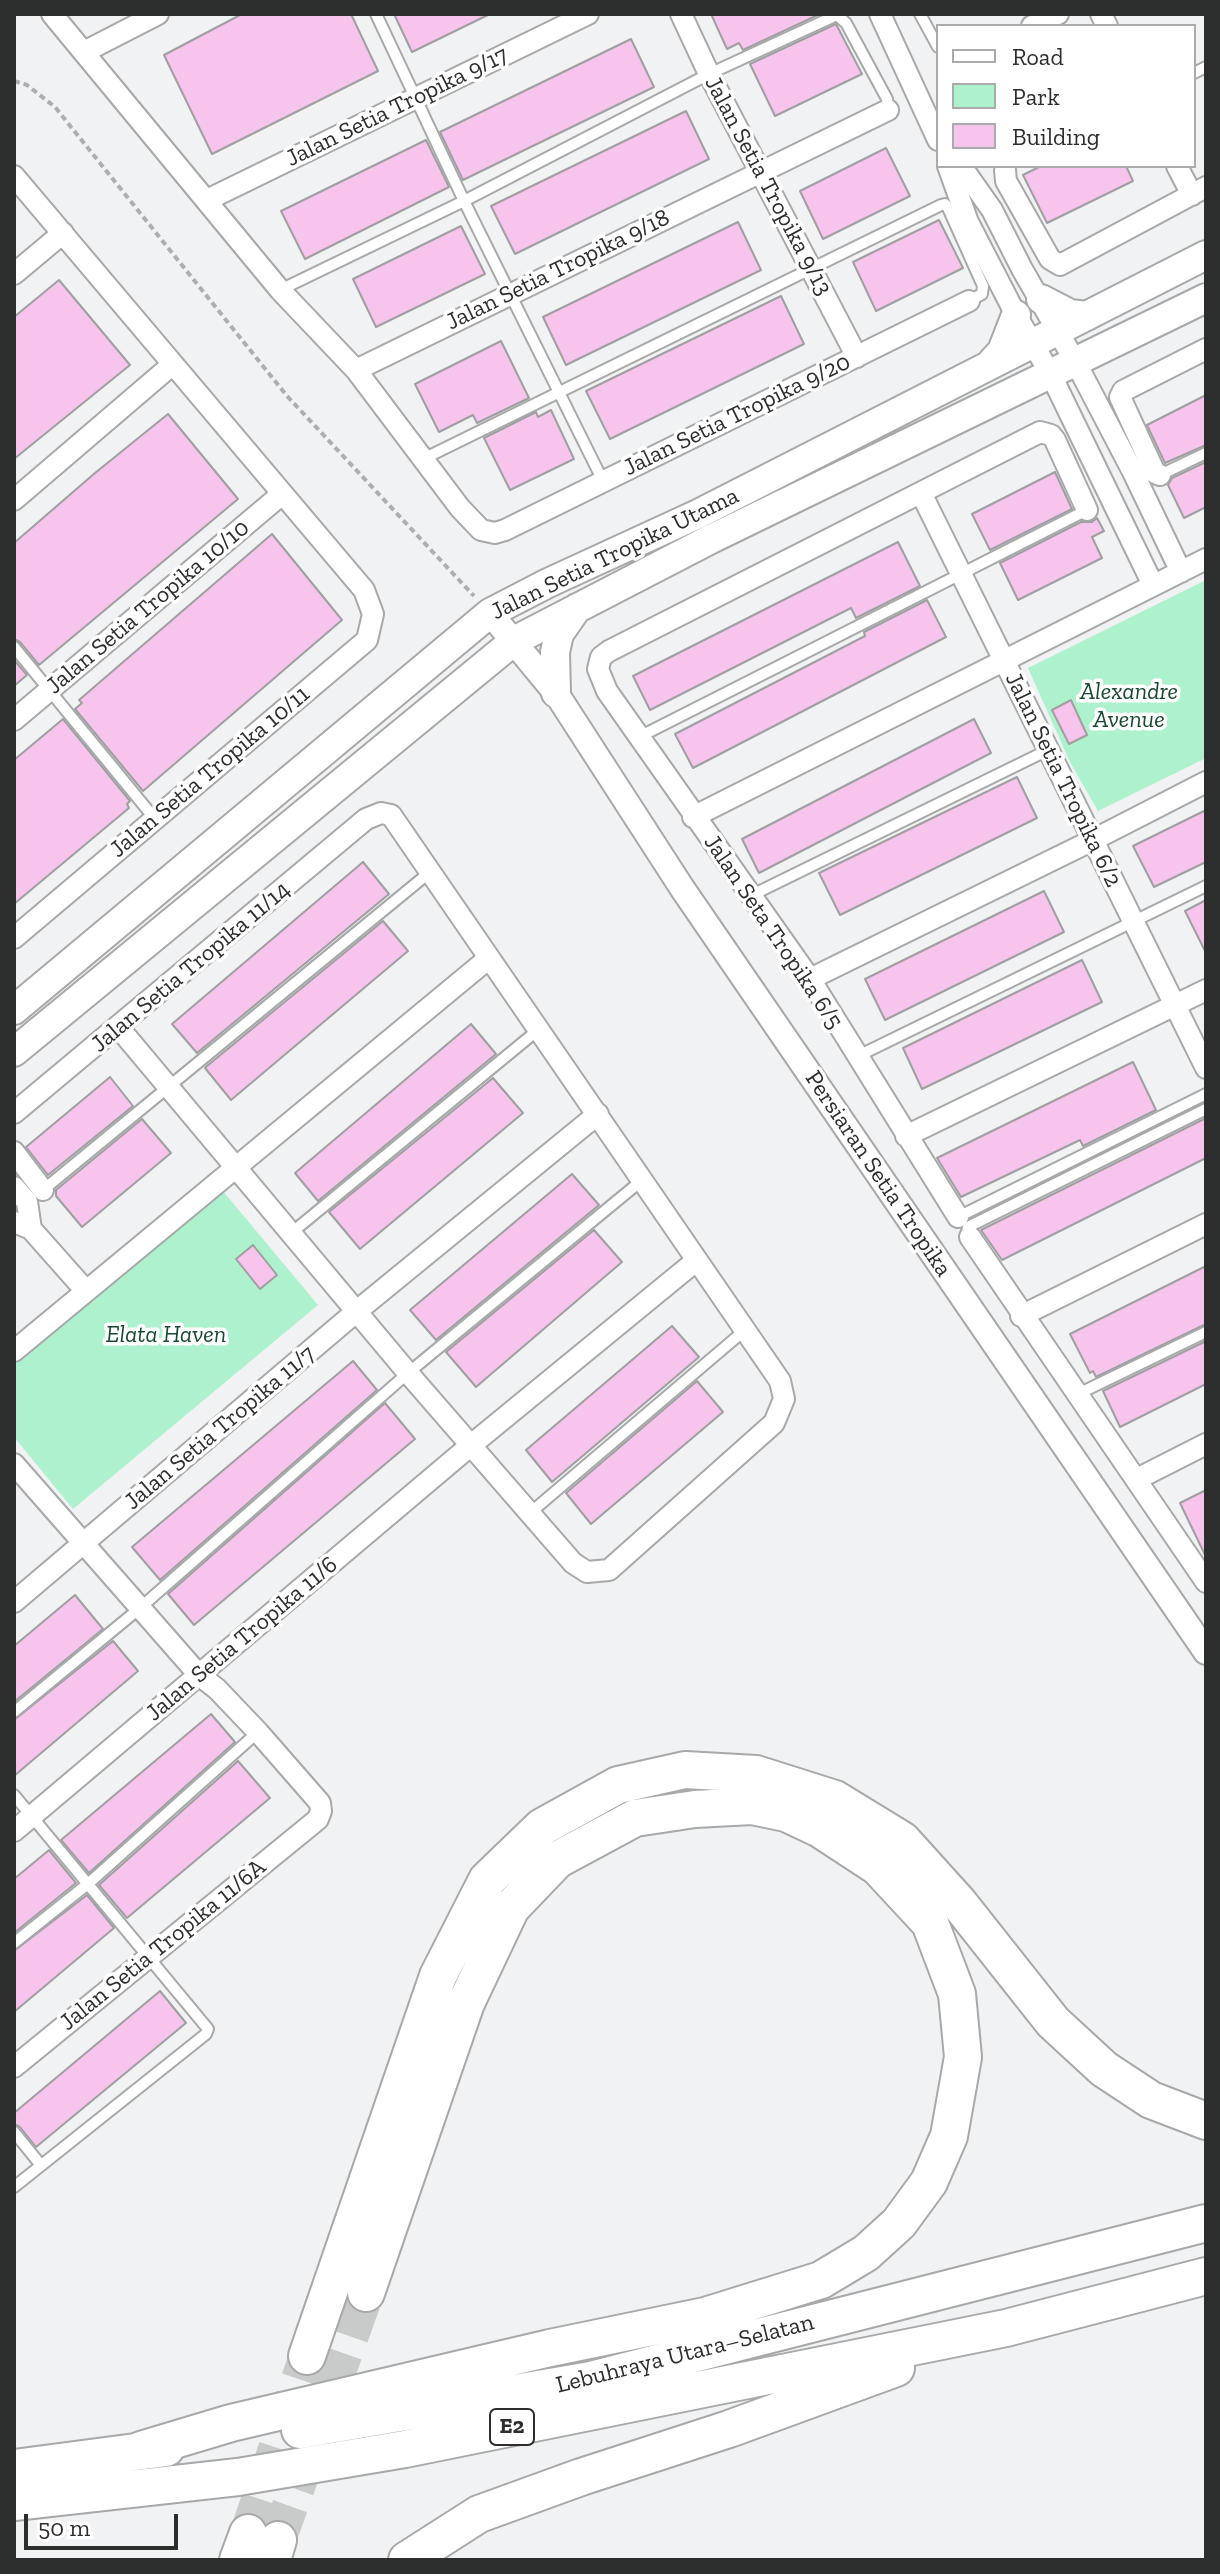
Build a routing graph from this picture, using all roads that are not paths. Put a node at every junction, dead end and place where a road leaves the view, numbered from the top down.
1 (52, 14) edge
2 (158, 14) edge
3 (376, 14) edge
4 (588, 14) edge
5 (681, 14) edge
6 (880, 14) edge
7 (920, 14) edge
8 (1058, 14) edge
9 (1036, 24) edge
10 (936, 43) edge
11 (84, 52) junction
12 (709, 74) junction
13 (415, 98) junction
14 (888, 110) joint
15 (936, 132) edge
16 (949, 168) edge
17 (962, 168) edge
18 (1007, 168) edge
19 (1179, 168) edge
20 (761, 171) junction
21 (14, 176) edge
22 (1199, 191) edge
23 (207, 200) junction
24 (464, 201) junction
25 (63, 233) junction
26 (1206, 255) edge
27 (812, 269) junction
28 (1022, 269) junction
29 (14, 274) edge
30 (998, 281) junction
31 (280, 290) junction
32 (510, 294) junction
33 (1206, 298) edge
34 (1041, 299) junction
35 (969, 301) joint
36 (1016, 315) junction
37 (1087, 316) junction
38 (1058, 329) junction
39 (1032, 342) junction
40 (1206, 349) edge
41 (857, 357) junction
42 (173, 364) junction
43 (989, 365) junction
44 (1063, 369) junction
45 (356, 370) junction
46 (561, 392) junction
47 (1119, 446) junction
48 (1206, 453) edge
49 (423, 459) junction
50 (1093, 459) junction
51 (1160, 475) joint
52 (603, 481) junction
53 (921, 493) junction
54 (282, 494) junction
55 (14, 500) edge
56 (1087, 510) joint
57 (1206, 559) edge
58 (1181, 572) junction
59 (961, 574) junction
60 (1153, 585) junction
61 (577, 608) junction
62 (490, 613) junction
63 (514, 641) junction
64 (14, 647) edge
65 (1004, 660) junction
66 (50, 690) junction
67 (556, 693) junction
68 (14, 720) edge
69 (639, 737) junction
70 (1048, 750) junction
71 (1206, 782) edge
72 (693, 817) junction
73 (155, 819) junction
74 (1093, 840) junction
75 (430, 872) junction
76 (1206, 886) edge
77 (750, 896) junction
78 (1134, 922) junction
79 (14, 938) edge
80 (489, 958) junction
81 (810, 979) junction
82 (1206, 990) edge
83 (1175, 1005) junction
84 (14, 1010) edge
85 (119, 1028) junction
86 (538, 1030) junction
87 (14, 1052) edge
88 (856, 1057) junction
89 (1206, 1068) edge
90 (168, 1088) junction
91 (1206, 1094) edge
92 (1206, 1109) edge
93 (14, 1113) edge
94 (598, 1114) junction
95 (906, 1136) junction
96 (14, 1152) edge
97 (235, 1168) junction
98 (641, 1181) junction
99 (14, 1187) edge
100 (43, 1190) joint
101 (958, 1217) joint
102 (1206, 1224) edge
103 (22, 1226) edge
104 (290, 1234) junction
105 (970, 1237) joint
106 (697, 1260) junction
107 (86, 1291) junction
108 (357, 1311) junction
109 (1021, 1316) junction
110 (745, 1330) junction
111 (1206, 1332) edge
112 (14, 1351) edge
113 (408, 1373) junction
114 (1078, 1394) junction
115 (1206, 1444) edge
116 (470, 1446) junction
117 (15, 1467) edge
118 (1137, 1479) junction
119 (530, 1513) junction
120 (82, 1544) junction
121 (1199, 1558) edge
122 (1206, 1582) edge
123 (14, 1602) edge
124 (140, 1608) junction
125 (1206, 1652) edge
126 (199, 1675) junction
127 (14, 1712) edge
128 (258, 1732) junction
129 (14, 1795) edge
130 (32, 1816) junction
131 (14, 1831) edge
132 (89, 1883) junction
133 (14, 1943) edge
134 (149, 1955) junction
135 (14, 2067) edge
136 (1206, 2121) edge
137 (14, 2132) edge
138 (40, 2164) junction
139 (14, 2187) edge
140 (1206, 2223) edge
141 (1206, 2276) edge
142 (366, 2293) tunnel mouth
143 (1006, 2328) junction
144 (307, 2356) tunnel mouth
145 (141, 2450) junction
146 (14, 2468) edge
147 (14, 2502) edge
148 (407, 2560) edge

1 - 11 street
2 - 11 street
3 - 13 lane
4 - 13 street, Jalan Setia Tropika 9/17
5 - 12 street, Jalan Setia Tropika 9/13
6 - 15 street
7 - 10 lane
8 - 9 street
11 - 23 street
12 - 14 lane
12 - 20 street, Jalan Setia Tropika 9/13
12 - 24 lane
13 - 23 street, Jalan Setia Tropika 9/17
13 - 24 lane
14 - 20 street, Jalan Setia Tropika 9/18
16 - 30 street
17 - 28 street
18 - 22 street
19 - 22 street
20 - 27 street, Jalan Setia Tropika 9/13
20 - 32 street, Jalan Setia Tropika 9/18
21 - 25 street
23 - 31 street
24 - 31 lane
24 - 32 lane
25 - 29 street
25 - 42 street
26 - 37 main road, Jalan Setia Tropika Utama
27 - 35 lane
27 - 41 street, Jalan Setia Tropika 9/13
27 - 46 lane
28 - 30 street
28 - 34 street
30 - 36 street
31 - 45 street
32 - 45 street, Jalan Setia Tropika 9/18
32 - 46 lane
33 - 44 main road, Jalan Setia Tropika Utama
34 - 37 main road
34 - 38 street
35 - 41 street, Jalan Setia Tropika 9/20
36 - 39 street
36 - 43 main road
37 - 38 main road, Jalan Setia Tropika Utama
38 - 39 main road, Jalan Setia Tropika Utama
38 - 44 street
39 - 43 main road, Jalan Setia Tropika Utama
39 - 44 street
40 - 51 street
41 - 52 street, Jalan Setia Tropika 9/20
42 - 54 street
42 - 55 street
43 - 62 main road, Jalan Setia Tropika Utama
44 - 47 street
44 - 50 street
44 - 61 main road, Jalan Setia Tropika Utama
45 - 49 street
46 - 49 lane
46 - 52 lane
47 - 50 street
47 - 58 street
48 - 51 lane
49 - 52 street, Jalan Setia Tropika 9/20
50 - 60 street
53 - 56 street
53 - 59 street, Jalan Setia Tropika 6/2
53 - 69 street, Jalan Seta Tropika 6/5
54 - 66 street, Jalan Setia Tropika 10/10
54 - 73 street, Jalan Setia Tropika 10/11
56 - 59 lane
57 - 58 street
58 - 60 street
59 - 65 street, Jalan Setia Tropika 6/2
59 - 69 lane
60 - 65 street
61 - 63 main road, Jalan Setia Tropika Utama
61 - 67 main road
62 - 63 street, Persiaran Setia Tropika
62 - 84 main road, Jalan Setia Tropika Utama
63 - 67 street, Persiaran Setia Tropika
63 - 87 main road, Jalan Setia Tropika Utama
64 - 66 lane
65 - 70 street, Jalan Setia Tropika 6/2
65 - 72 street
66 - 68 street, Jalan Setia Tropika 10/10
66 - 73 lane
67 - 125 street, Persiaran Setia Tropika
69 - 72 street, Jalan Seta Tropika 6/5
70 - 74 street, Jalan Setia Tropika 6/2
70 - 77 lane
71 - 74 street
72 - 77 street, Jalan Seta Tropika 6/5
73 - 79 street, Jalan Setia Tropika 10/11
74 - 78 street, Jalan Setia Tropika 6/2
74 - 81 street
75 - 80 street
75 - 85 street, Jalan Setia Tropika 11/14
75 - 90 lane
76 - 78 lane
77 - 81 street, Jalan Seta Tropika 6/5
78 - 83 street, Jalan Setia Tropika 6/2
78 - 88 lane
80 - 86 street
80 - 97 street
81 - 88 street, Jalan Seta Tropika 6/5
82 - 83 street
83 - 89 street, Jalan Setia Tropika 6/2
83 - 95 street
85 - 90 street
85 - 93 street, Jalan Setia Tropika 11/14
86 - 94 street
86 - 104 lane
88 - 95 street, Jalan Seta Tropika 6/5
90 - 97 street
90 - 100 lane
91 - 101 lane
92 - 105 lane
94 - 98 street
94 - 108 street, Jalan Setia Tropika 11/7
95 - 101 street, Jalan Seta Tropika 6/5
96 - 100 street
97 - 104 street
97 - 107 street
98 - 106 street
98 - 113 lane
99 - 103 street
102 - 109 street
103 - 107 street
104 - 108 street
105 - 109 street
106 - 110 street
106 - 116 street, Jalan Setia Tropika 11/6
107 - 112 street
108 - 113 street
108 - 120 street, Jalan Setia Tropika 11/7
109 - 114 street
110 - 119 lane
110 - 119 street
111 - 114 lane
113 - 116 street
113 - 124 lane
114 - 118 street
115 - 118 street
116 - 119 street
116 - 126 street, Jalan Setia Tropika 11/6
117 - 120 street
118 - 121 street
120 - 123 street, Jalan Setia Tropika 11/7
120 - 124 street
121 - 122 street
124 - 126 street
124 - 127 lane
126 - 128 street
126 - 130 street, Jalan Setia Tropika 11/6
128 - 132 lane
128 - 134 street, Jalan Setia Tropika 11/6A
129 - 130 lane
130 - 131 street, Jalan Setia Tropika 11/6
130 - 132 lane
132 - 133 lane
132 - 134 lane
134 - 135 street, Jalan Setia Tropika 11/6A
134 - 138 lane
136 - 144 highway
137 - 138 lane
138 - 139 lane
140 - 145 highway, Lebuhraya Utara–Selatan / E2
141 - 143 highway, Lebuhraya Utara–Selatan / E2
142 - 145 highway
143 - 147 highway, Lebuhraya Utara–Selatan / E2
143 - 148 highway
145 - 146 highway, Lebuhraya Utara–Selatan / E2

